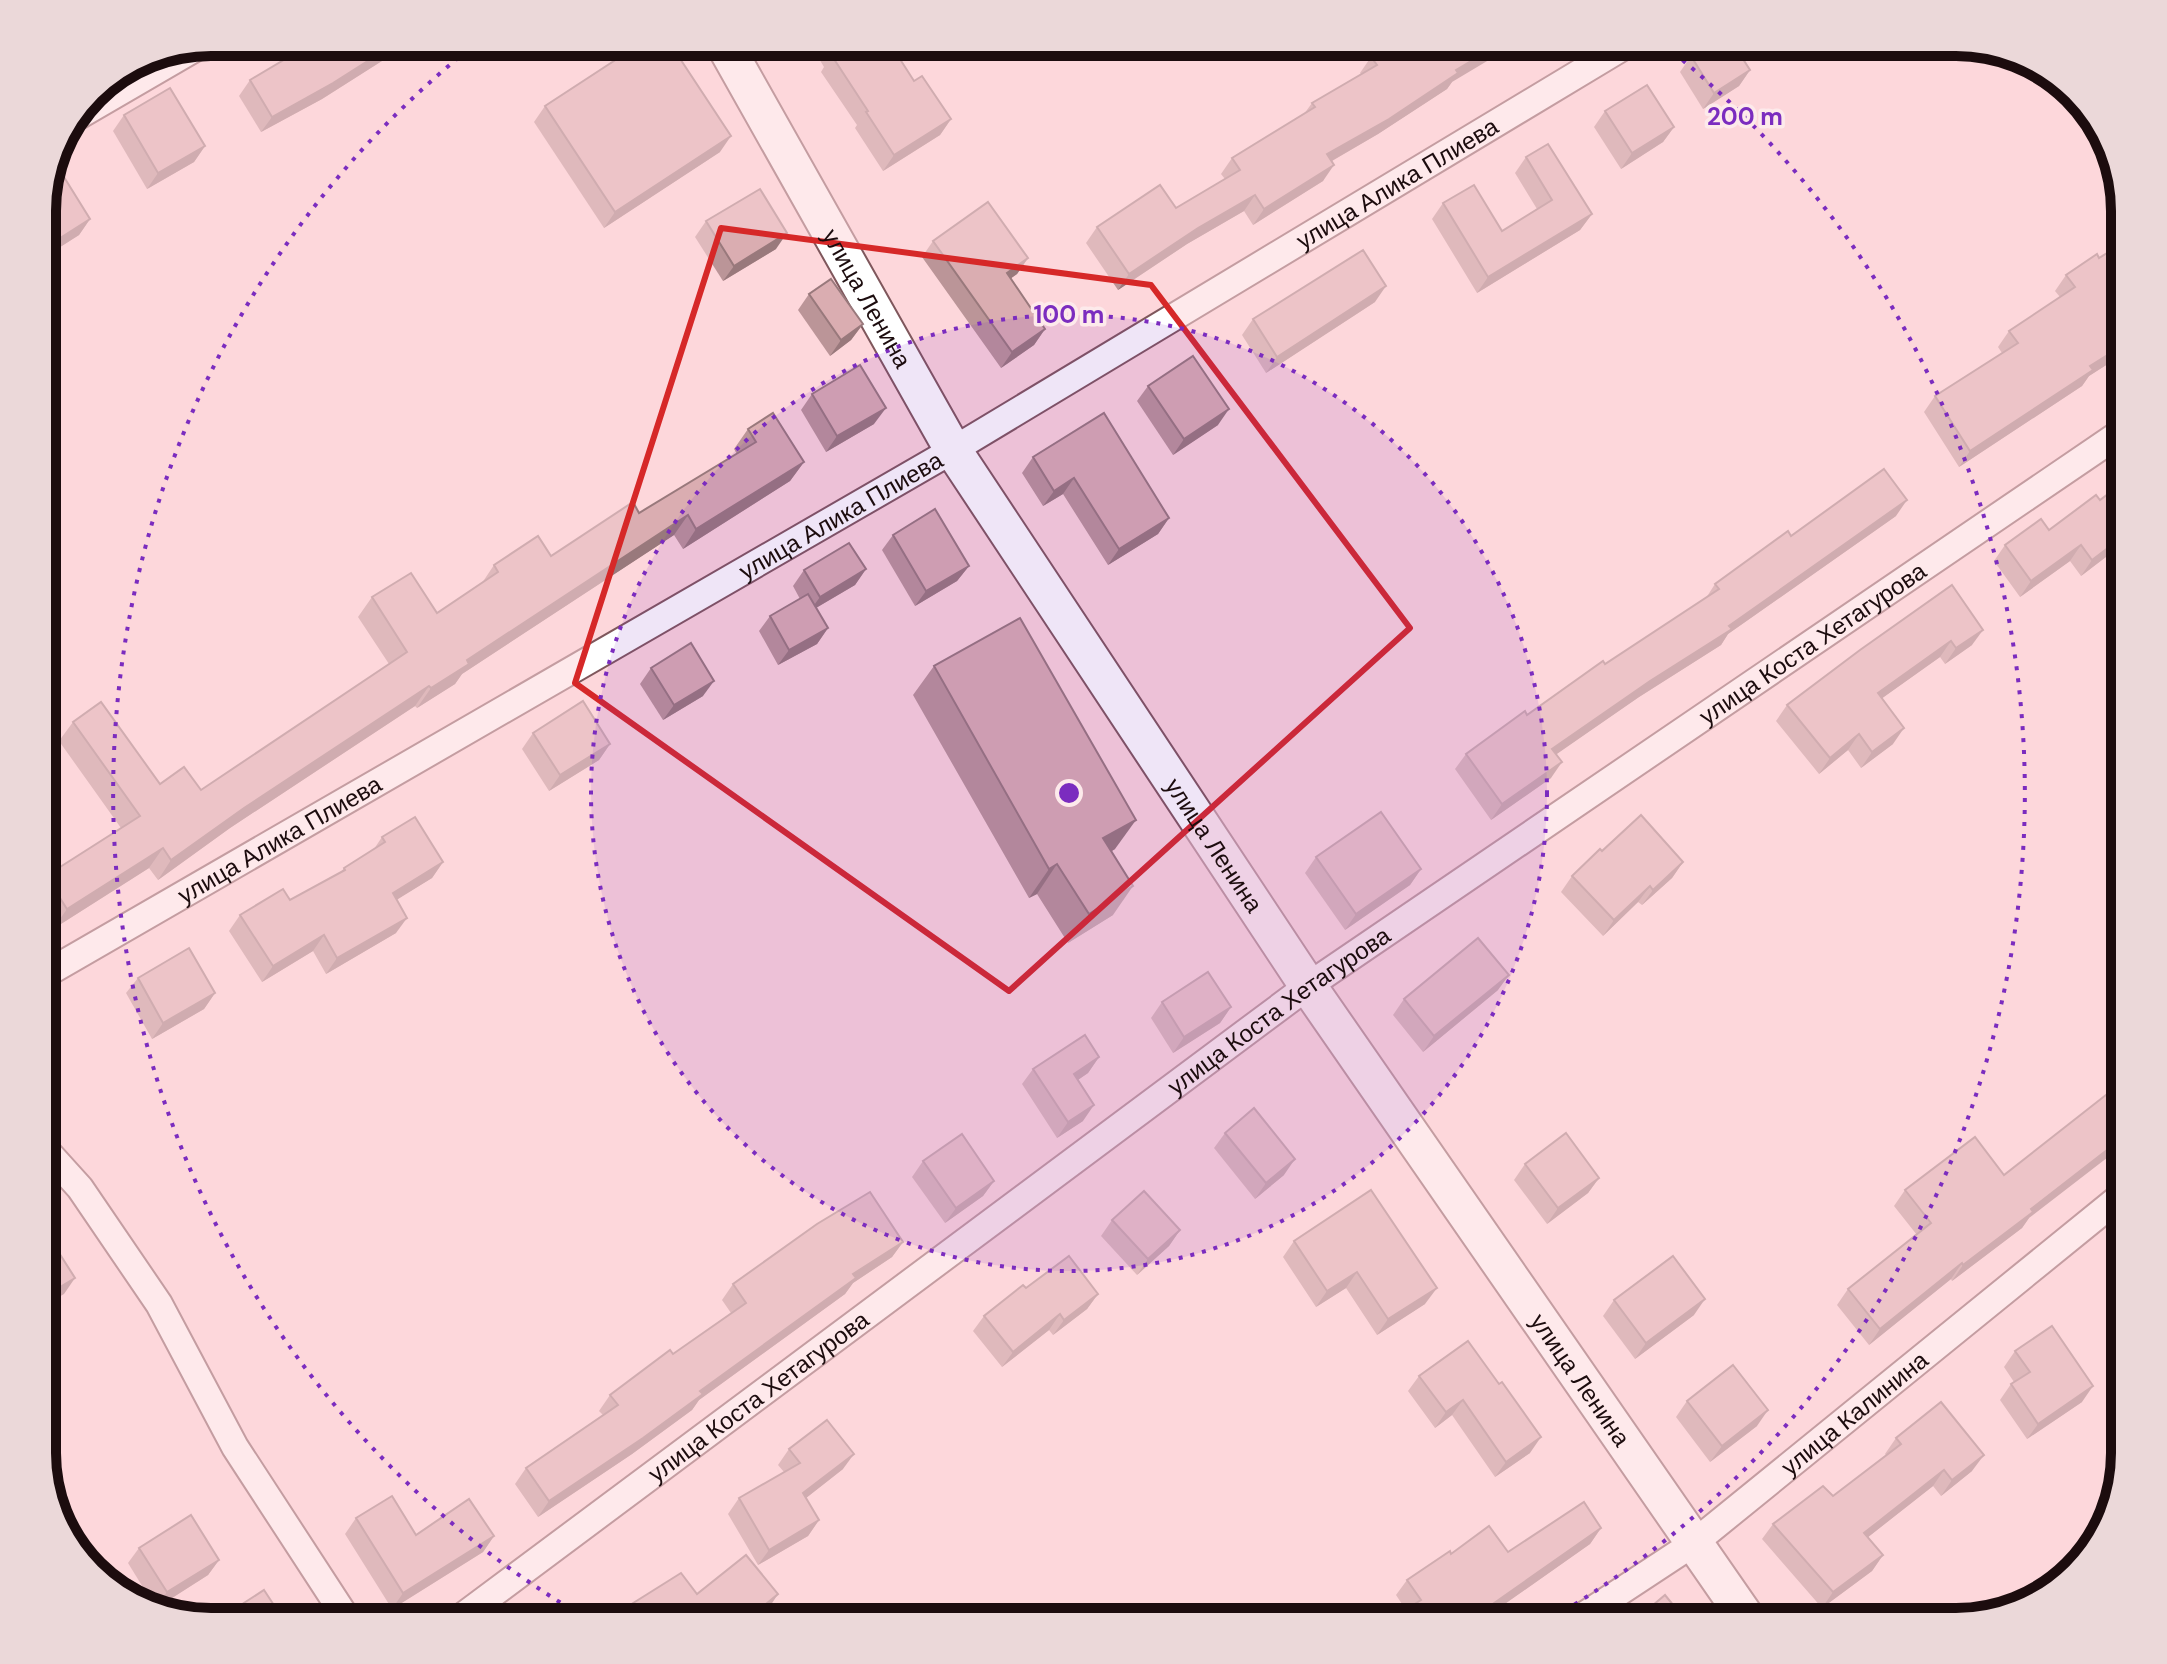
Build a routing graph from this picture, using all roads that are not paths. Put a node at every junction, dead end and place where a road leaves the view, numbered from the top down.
1 (731, 56) edge
2 (1608, 56) edge
3 (174, 60) edge
4 (98, 104) edge
5 (2111, 440) edge
6 (953, 450) junction
7 (56, 968) edge
8 (1308, 986) junction
9 (56, 1161) edge
10 (2111, 1204) edge
11 (1694, 1543) junction
12 (340, 1608) edge
13 (474, 1608) edge
14 (1595, 1608) edge
15 (1739, 1608) edge

1 - 6 street, улица Ленина
2 - 6 street, улица Алика Плиева
3 - 4 street
5 - 8 street, улица Коста Хетагурова
6 - 7 street, улица Алика Плиева
6 - 8 street, улица Ленина
8 - 11 street, улица Ленина
8 - 13 street, улица Коста Хетагурова
9 - 12 street
10 - 11 street, улица Калинина
11 - 14 street, улица Калинина
11 - 15 street, улица Ленина

